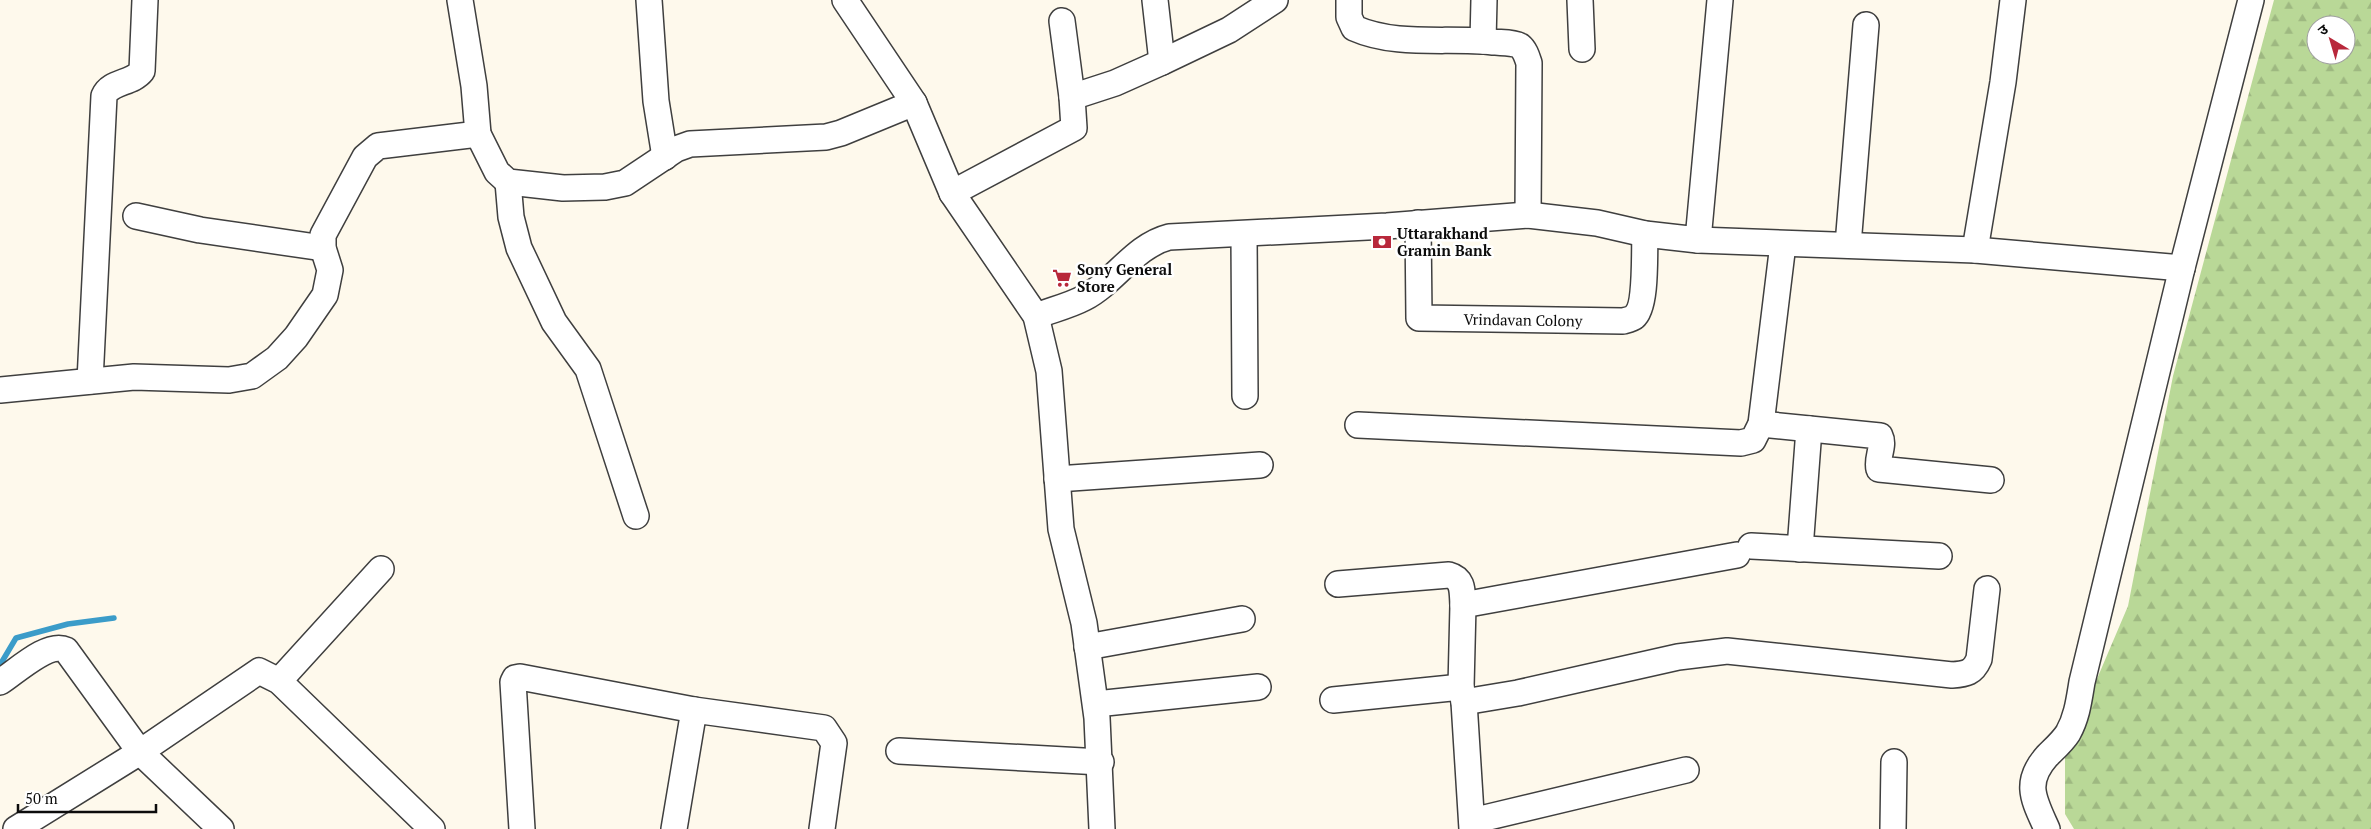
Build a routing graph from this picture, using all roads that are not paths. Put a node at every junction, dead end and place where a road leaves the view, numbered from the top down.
1 (145, 0) edge
2 (460, 0) edge
3 (649, 0) edge
4 (845, 0) edge
5 (1155, 0) edge
6 (1275, 0) edge
7 (1349, 0) edge
8 (1484, 0) edge
9 (1580, 0) edge
10 (1720, 0) edge
11 (2013, 0) edge
12 (2250, 0) edge
13 (1062, 21) dead end
14 (1866, 25) dead end
15 (1483, 41) junction
16 (1582, 49) dead end
17 (1162, 62) junction
18 (1072, 98) junction
19 (914, 103) junction
20 (478, 134) junction
21 (665, 156) junction
22 (508, 182) junction
23 (952, 192) junction
24 (1528, 214) junction
25 (136, 216) dead end
26 (1418, 223) junction
27 (1244, 234) junction
28 (1644, 234) junction
29 (1698, 240) junction
30 (1783, 244) junction
31 (1848, 245) junction
32 (323, 248) junction
33 (1975, 250) junction
34 (2182, 268) junction
35 (1036, 316) junction
36 (90, 381) junction
37 (0, 390) edge
38 (1245, 396) dead end
39 (1761, 424) junction
40 (1358, 425) dead end
41 (1809, 429) junction
42 (1260, 465) dead end
43 (1057, 479) junction
44 (1991, 480) dead end
45 (636, 516) dead end
46 (1800, 549) junction
47 (1939, 556) dead end
48 (381, 569) dead end
49 (1338, 584) dead end
50 (1987, 589) dead end
51 (1463, 605) junction
52 (1242, 620) dead end
53 (1087, 647) junction
54 (279, 681) junction
55 (0, 682) edge
56 (1258, 687) dead end
57 (1462, 695) junction
58 (1333, 700) dead end
59 (1096, 704) junction
60 (694, 710) junction
61 (140, 752) junction
62 (899, 752) dead end
63 (1101, 762) junction
64 (1894, 762) dead end
65 (1686, 770) dead end
66 (1472, 825) edge
67 (16, 829) edge
68 (221, 829) edge
69 (432, 829) edge
70 (522, 829) edge
71 (674, 829) edge
72 (822, 829) edge
73 (1102, 829) edge
74 (1892, 829) edge
75 (2047, 829) edge

1 - 36 street
2 - 20 street
3 - 21 street
4 - 19 street
5 - 17 street
6 - 17 street
7 - 15 street
8 - 15 street
9 - 16 street
10 - 29 street
11 - 33 street
12 - 34 street
13 - 18 street
14 - 31 street
15 - 24 street
17 - 18 street
18 - 23 street
19 - 21 street
19 - 23 street
20 - 22 street
20 - 32 street
21 - 22 street
22 - 45 street
23 - 35 street
24 - 26 street
24 - 28 street
25 - 32 street
26 - 27 street
26 - 28 street, Vrindavan Colony
27 - 35 street
27 - 38 street
28 - 29 street
29 - 30 street
30 - 31 street
30 - 39 street
31 - 33 street
32 - 36 street
33 - 34 street
34 - 75 street
35 - 43 street
36 - 37 street
39 - 40 street
39 - 41 street
41 - 44 street
41 - 46 street
42 - 43 street
43 - 53 street
46 - 47 street
46 - 51 street
48 - 54 street
49 - 51 street
50 - 57 street
51 - 57 street
52 - 53 street
53 - 59 street
54 - 61 street
54 - 69 street
55 - 61 street
56 - 59 street
57 - 58 street
57 - 66 street
59 - 63 street
60 - 70 street
60 - 71 street
60 - 72 street
61 - 67 street
61 - 68 street
62 - 63 street
63 - 73 street
64 - 74 street
65 - 66 street

